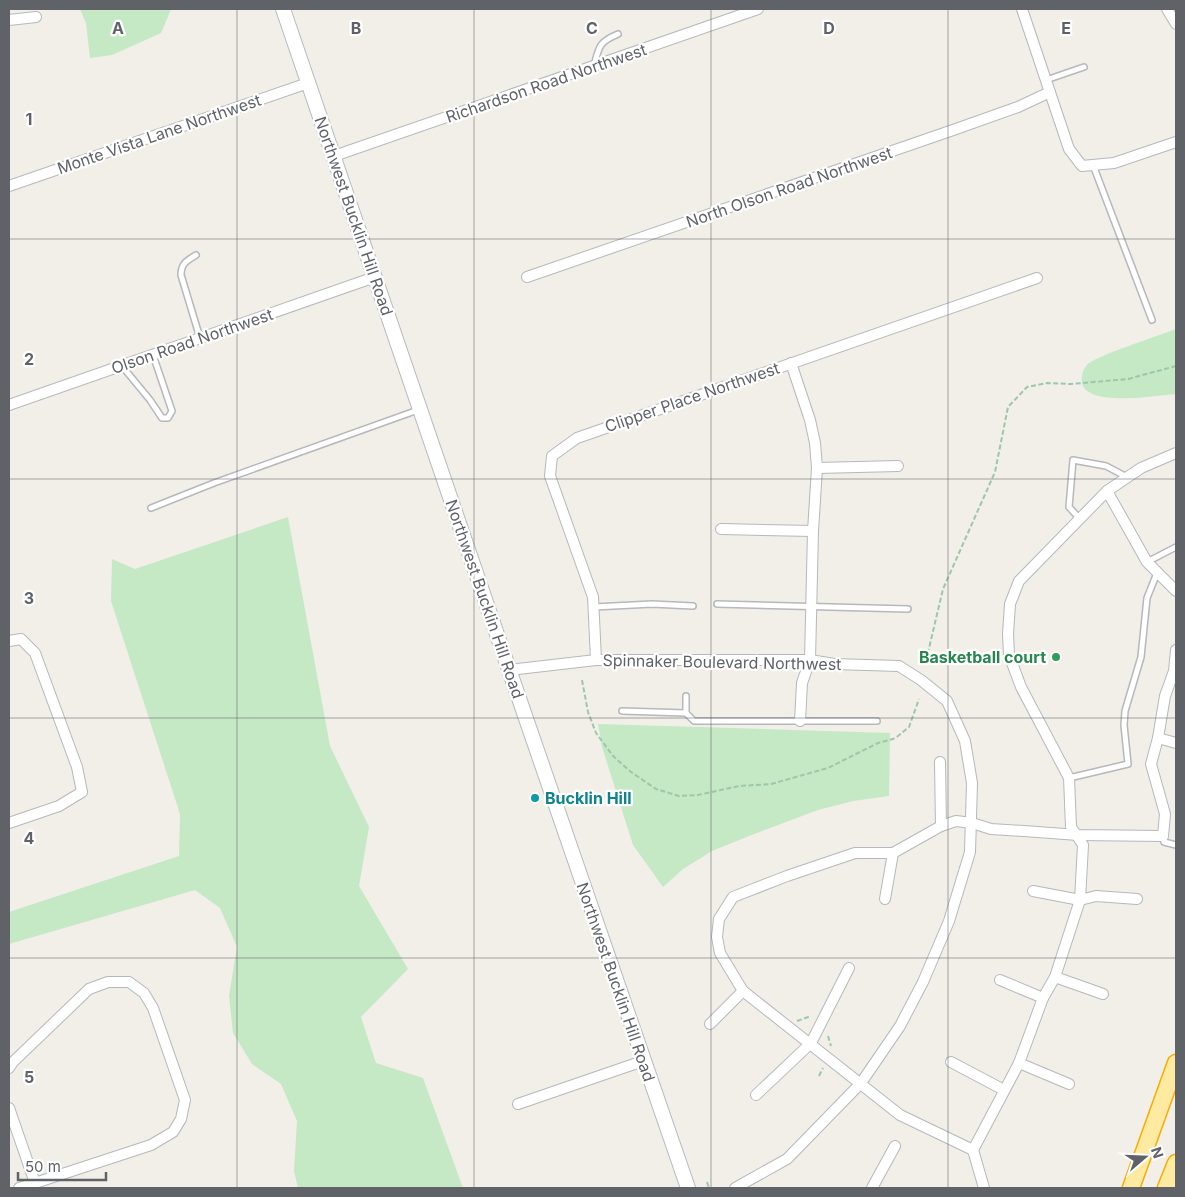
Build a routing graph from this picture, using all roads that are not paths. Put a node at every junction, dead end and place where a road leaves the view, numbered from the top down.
1 (283, 9) edge
2 (758, 9) edge
3 (1022, 9) edge
4 (1167, 9) edge
5 (36, 17) dead end
6 (9, 20) edge
7 (1176, 24) edge
8 (618, 34) dead end
9 (594, 66) junction
10 (1084, 67) dead end
11 (1046, 80) junction
12 (308, 82) junction
13 (1050, 92) junction
14 (1176, 142) edge
15 (334, 156) junction
16 (1093, 165) junction
17 (9, 186) edge
18 (196, 255) dead end
19 (375, 277) junction
20 (527, 277) dead end
21 (1037, 278) dead end
22 (1152, 320) dead end
23 (200, 338) junction
24 (152, 355) junction
25 (791, 362) junction
26 (121, 366) junction
27 (9, 405) edge
28 (420, 409) junction
29 (1176, 453) edge
30 (898, 466) dead end
31 (817, 468) junction
32 (1128, 477) junction
33 (1107, 491) junction
34 (151, 508) dead end
35 (1080, 518) junction
36 (721, 530) dead end
37 (813, 531) junction
38 (1176, 547) edge
39 (1147, 562) junction
40 (1157, 573) junction
41 (1176, 591) edge
42 (717, 604) dead end
43 (693, 606) dead end
44 (594, 607) junction
45 (812, 608) junction
46 (908, 609) dead end
47 (9, 641) edge
48 (1176, 650) edge
49 (596, 660) junction
50 (810, 660) junction
51 (509, 670) junction
52 (686, 696) dead end
53 (622, 711) dead end
54 (686, 713) junction
55 (876, 720) dead end
56 (800, 721) junction
57 (1158, 738) junction
58 (1176, 743) edge
59 (940, 762) dead end
60 (1069, 778) junction
61 (972, 822) junction
62 (9, 823) edge
63 (941, 826) junction
64 (1078, 835) junction
65 (1162, 836) junction
66 (1176, 845) edge
67 (893, 853) junction
68 (1033, 891) dead end
69 (884, 899) dead end
70 (1137, 899) dead end
71 (1080, 900) junction
72 (849, 968) dead end
73 (1055, 977) junction
74 (1000, 980) dead end
75 (743, 991) junction
76 (1103, 994) dead end
77 (1043, 998) junction
78 (710, 1024) dead end
79 (811, 1043) junction
80 (644, 1061) junction
81 (951, 1062) dead end
82 (1019, 1063) junction
83 (1176, 1063) edge
84 (9, 1068) edge
85 (861, 1083) junction
86 (1069, 1084) dead end
87 (1004, 1090) junction
88 (756, 1096) dead end
89 (518, 1104) dead end
90 (9, 1108) edge
91 (895, 1146) dead end
92 (973, 1150) junction
93 (1176, 1163) edge
94 (35, 1183) junction
95 (19, 1188) edge
96 (688, 1188) edge
97 (735, 1188) edge
98 (872, 1188) edge
99 (984, 1188) edge
100 (1131, 1188) edge
101 (1166, 1188) edge

1 - 12 main road, Northwest Bucklin Hill Road
2 - 9 street, Richardson Road Northwest
3 - 11 street
4 - 7 street
5 - 6 street
8 - 9 lane
9 - 15 street, Richardson Road Northwest
10 - 11 lane
11 - 13 street
12 - 15 main road, Northwest Bucklin Hill Road
12 - 17 street, Monte Vista Lane Northwest
13 - 16 street
13 - 20 street, North Olson Road Northwest
14 - 16 street
15 - 19 main road, Northwest Bucklin Hill Road
16 - 22 lane
18 - 23 lane
19 - 23 street, Olson Road Northwest
19 - 28 main road, Northwest Bucklin Hill Road
21 - 25 street, Clipper Place Northwest
23 - 24 street, Olson Road Northwest
24 - 26 street, Olson Road Northwest
24 - 26 lane
25 - 31 street
25 - 44 street, Clipper Place Northwest
26 - 27 street, Olson Road Northwest
28 - 34 lane
28 - 51 main road, Northwest Bucklin Hill Road
29 - 32 street
30 - 31 street
31 - 37 street
32 - 33 street
32 - 35 lane
33 - 35 street
33 - 39 street
35 - 60 street
36 - 37 street
37 - 45 street
38 - 39 lane
39 - 40 street
40 - 41 street
40 - 60 lane
42 - 45 lane
43 - 44 lane
44 - 49 street, Clipper Place Northwest
45 - 46 lane
45 - 50 street
47 - 62 street
48 - 57 street
49 - 50 street, Spinnaker Boulevard Northwest
49 - 51 street, Spinnaker Boulevard Northwest
50 - 56 street
50 - 61 street, Spinnaker Boulevard Northwest
51 - 80 main road, Northwest Bucklin Hill Road
52 - 54 lane
53 - 54 lane
54 - 56 lane
55 - 56 lane
57 - 58 street
57 - 65 street
59 - 63 street
60 - 64 street
61 - 63 street
61 - 64 street
61 - 85 street, Spinnaker Boulevard Northwest
63 - 67 street
64 - 65 street
64 - 71 street
65 - 66 lane
67 - 69 street
67 - 75 street
68 - 71 street
70 - 71 street
71 - 73 street
72 - 79 street
73 - 76 street
73 - 77 street
74 - 77 street
75 - 78 street
75 - 79 street
77 - 82 street
79 - 85 street
79 - 88 street
80 - 89 street
80 - 96 main road, Northwest Bucklin Hill Road
81 - 87 street
82 - 86 street
82 - 87 street
83 - 100 highway
84 - 94 street
85 - 92 street
85 - 97 street, Spinnaker Boulevard Northwest
87 - 92 street
90 - 94 street
91 - 98 street
92 - 99 street
93 - 101 highway
94 - 95 street

